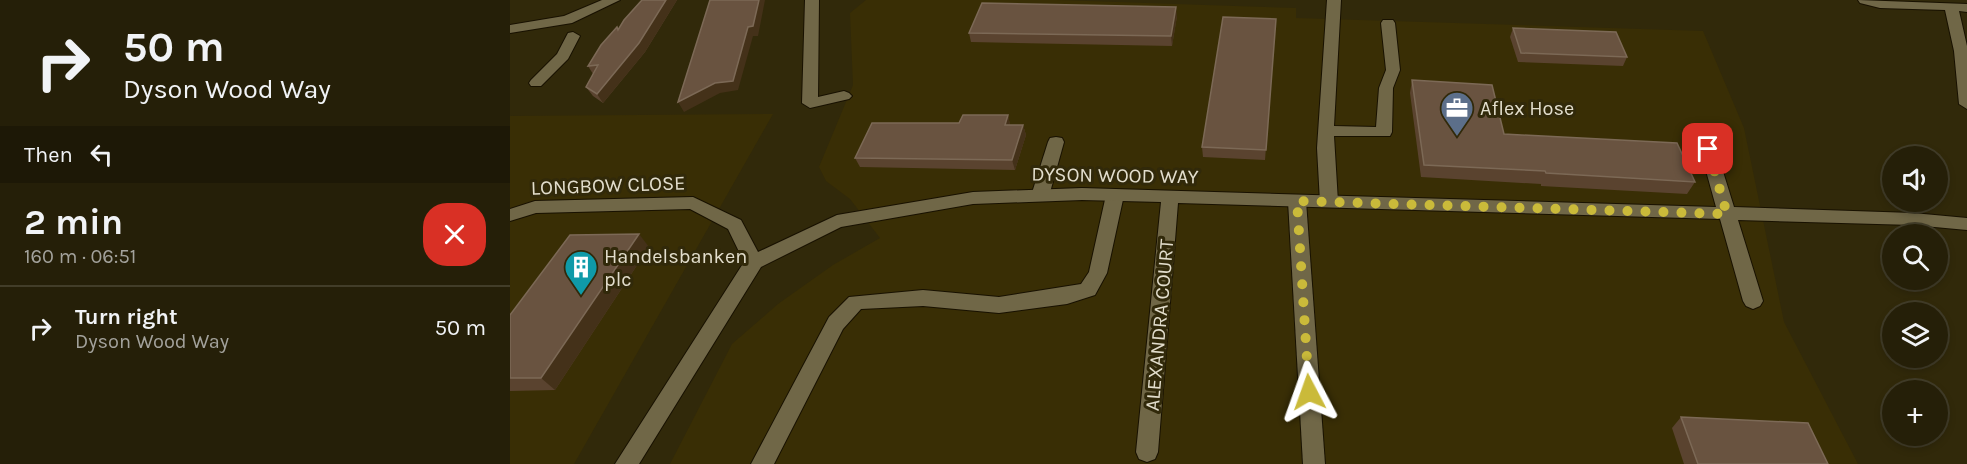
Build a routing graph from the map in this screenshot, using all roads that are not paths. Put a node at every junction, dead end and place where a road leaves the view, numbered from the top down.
1 (613, 0) edge
2 (812, 0) edge
3 (1334, 0) edge
4 (1865, 0) edge
5 (1948, 3) edge
6 (1967, 8) edge
7 (567, 20) junction
8 (1388, 23) dead end
9 (510, 29) edge
10 (536, 83) dead end
11 (844, 96) dead end
12 (1967, 104) edge
13 (1326, 131) junction
14 (1056, 142) dead end
15 (1708, 149) dead end
16 (1115, 195) junction
17 (1040, 196) junction
18 (1170, 197) junction
19 (1297, 201) junction
20 (1329, 202) junction
21 (1727, 214) junction
22 (510, 215) edge
23 (1967, 224) edge
24 (754, 262) junction
25 (1753, 301) dead end
26 (1148, 452) dead end
27 (626, 464) edge
28 (762, 464) edge
29 (1314, 464) edge

1 - 7 street
2 - 11 street
3 - 13 street
4 - 5 street
5 - 6 street
5 - 12 street
7 - 9 street
7 - 10 street
8 - 13 street
13 - 20 street
14 - 17 street
15 - 21 street
16 - 17 street, DYSON WOOD WAY
16 - 18 street, DYSON WOOD WAY
16 - 28 street
17 - 24 street, DYSON WOOD WAY
18 - 19 street, DYSON WOOD WAY
18 - 26 street, ALEXANDRA COURT
19 - 20 street, DYSON WOOD WAY
19 - 29 street
20 - 21 street, DYSON WOOD WAY
21 - 23 street, DYSON WOOD WAY
21 - 25 street
22 - 24 street, LONGBOW CLOSE
24 - 27 street

